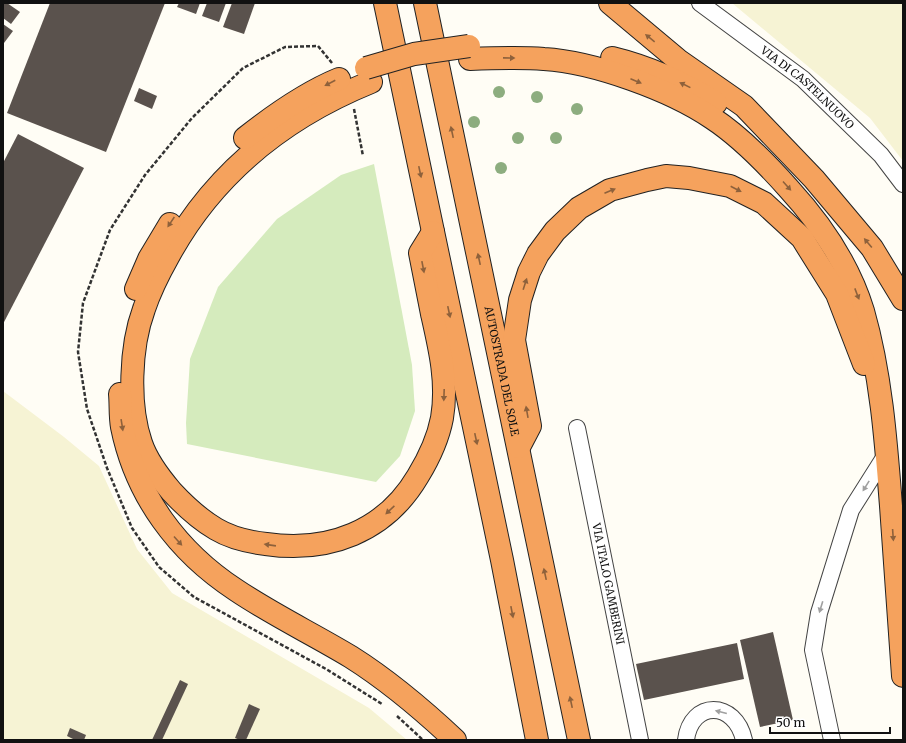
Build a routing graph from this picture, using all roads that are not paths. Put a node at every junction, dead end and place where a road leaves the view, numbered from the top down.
1 (384, 3) edge
2 (425, 3) edge
3 (610, 3) edge
4 (700, 3) edge
5 (470, 52) junction
6 (368, 75) junction
7 (778, 142) junction
8 (903, 184) edge
9 (433, 232) junction
10 (903, 299) edge
11 (882, 413) junction
12 (577, 428) dead end
13 (519, 448) junction
14 (887, 453) junction
15 (903, 676) edge
16 (454, 740) edge
17 (537, 740) edge
18 (579, 740) edge
19 (640, 740) edge
20 (686, 740) edge
21 (744, 740) edge
22 (832, 740) edge

1 -> 9 highway
13 -> 2 highway, AUTOSTRADA DEL SOLE
7 -> 3 highway
4 - 8 street, VIA DI CASTELNUOVO
5 - 6 highway
7 -> 5 highway
5 -> 11 highway
9 -> 6 highway
6 -> 16 highway
10 -> 7 highway
9 -> 17 highway
13 -> 11 highway
11 - 14 highway
12 - 19 street, VIA ITALO GAMBERINI
18 -> 13 highway, AUTOSTRADA DEL SOLE
14 -> 15 highway
14 -> 22 street
21 -> 20 street

